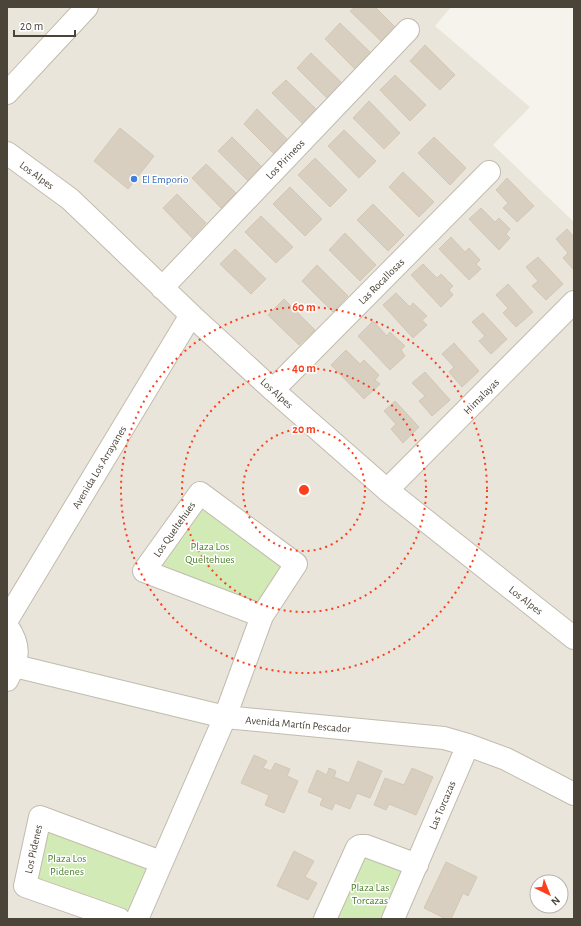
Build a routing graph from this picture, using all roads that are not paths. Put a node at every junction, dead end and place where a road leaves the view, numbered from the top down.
1 (87, 7) edge
2 (408, 30) dead end
3 (7, 93) edge
4 (7, 153) edge
5 (489, 172) dead end
6 (162, 288) junction
7 (574, 302) edge
8 (191, 315) junction
9 (273, 390) junction
10 (387, 490) junction
11 (262, 616) junction
12 (7, 620) edge
13 (7, 626) edge
14 (574, 638) edge
15 (11, 673) edge
16 (225, 717) junction
17 (468, 745) junction
18 (574, 794) edge
19 (161, 862) junction
20 (417, 865) junction
21 (119, 919) edge
22 (137, 919) edge
23 (325, 919) edge
24 (393, 919) edge

1 - 3 street
2 - 6 street, Los Pirineos
4 - 6 street, Los Alpes
5 - 9 street, Las Rocallosas
6 - 8 street, Los Alpes
7 - 10 street, Himalayas
8 - 9 street, Los Alpes
8 - 12 street, Avenida Los Arrayanes
9 - 10 street, Los Alpes
10 - 14 street, Los Alpes
11 - 11 street, Los Queltehues
11 - 16 street, Los Queltehues
13 - 15 street, Avenida Martín Pescador
15 - 16 street, Avenida Martín Pescador
16 - 17 street, Avenida Martín Pescador
16 - 19 street
17 - 18 street, Avenida Martín Pescador
17 - 20 street, Las Torcazas
19 - 21 street, Los Pidenes
19 - 22 street
20 - 23 street
20 - 24 street, Las Torcazas

